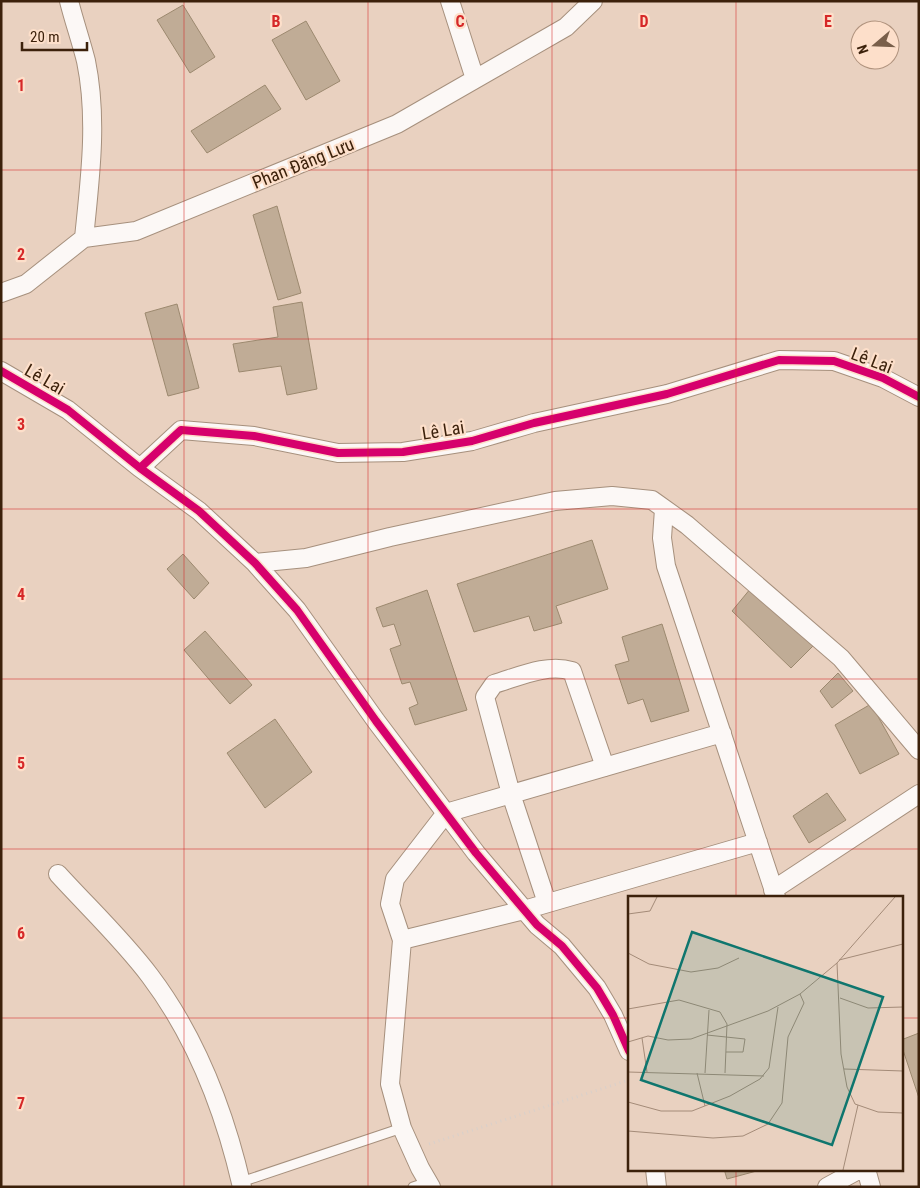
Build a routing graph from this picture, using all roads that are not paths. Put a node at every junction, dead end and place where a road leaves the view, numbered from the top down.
1 (69, 1) edge
2 (450, 1) edge
3 (592, 1) edge
4 (475, 80) junction
5 (84, 238) junction
6 (1, 293) edge
7 (1, 371) edge
8 (919, 397) edge
9 (140, 468) junction
10 (664, 509) junction
11 (255, 563) junction
12 (722, 733) junction
13 (919, 750) edge
14 (605, 767) junction
15 (511, 794) junction
16 (919, 794) edge
17 (446, 813) junction
18 (758, 842) junction
19 (58, 874) dead end
20 (775, 893) edge
21 (547, 903) junction
22 (524, 910) junction
23 (402, 940) junction
24 (628, 1049) edge
25 (402, 1128) junction
26 (655, 1170) edge
27 (858, 1170) edge
28 (866, 1170) edge
29 (241, 1185) edge
30 (424, 1185) edge
31 (657, 1187) edge
32 (827, 1187) edge
33 (871, 1187) edge

1 - 5 street
2 - 4 street
3 - 4 street, Phan Đăng Lưu
4 - 5 street, Phan Đăng Lưu
5 - 6 street
7 - 9 street, Lê Lai
8 - 9 street, Lê Lai
9 - 11 street
10 - 11 street
10 - 12 street
10 - 13 street
11 - 17 street
12 - 14 street
12 - 18 street
14 - 15 street
14 - 15 street
15 - 17 street
15 - 21 street
16 - 20 street
17 - 22 street
17 - 23 street
18 - 20 street
18 - 21 street
19 - 29 street
21 - 22 street
22 - 23 street
22 - 24 street
23 - 25 street
25 - 29 lane
25 - 30 street
26 - 31 street
27 - 32 street
28 - 33 street

